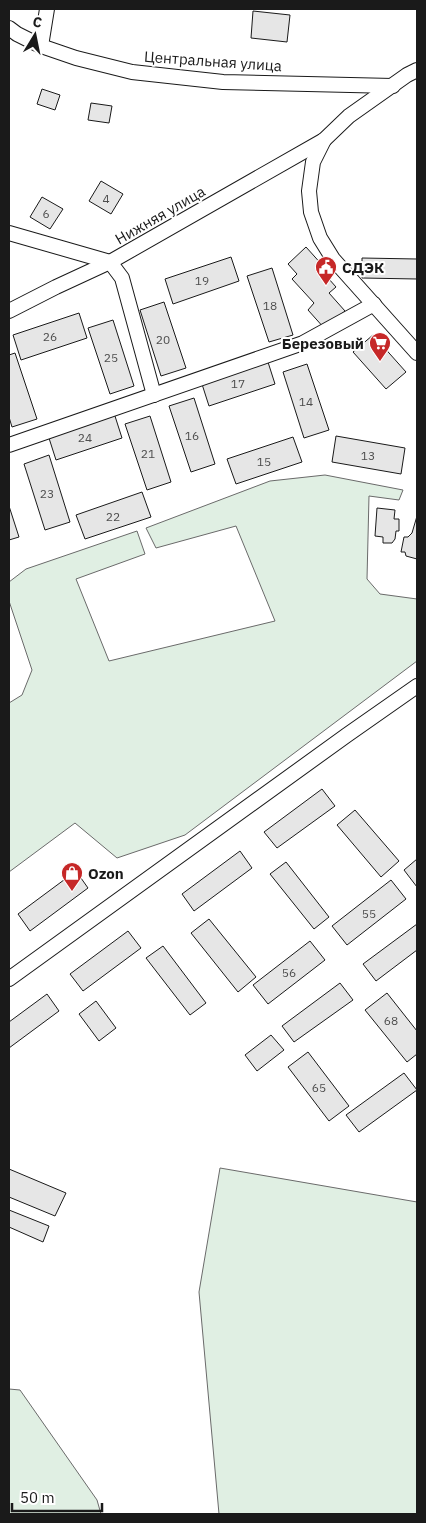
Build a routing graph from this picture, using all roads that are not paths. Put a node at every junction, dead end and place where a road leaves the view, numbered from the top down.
1 (47, 9) edge
2 (9, 28) edge
3 (41, 46) junction
4 (417, 70) edge
5 (393, 86) junction
6 (324, 140) junction
7 (9, 233) edge
8 (110, 262) junction
9 (374, 304) junction
10 (9, 312) edge
11 (417, 352) edge
12 (154, 395) junction
13 (9, 445) edge
14 (417, 686) edge
15 (9, 979) edge

1 - 3 street
2 - 3 street, Центральная улица
3 - 5 street, Центральная улица
4 - 5 street
5 - 6 street
6 - 8 street, Нижняя улица
6 - 9 street
7 - 8 street
8 - 10 street, Нижняя улица
8 - 12 street
9 - 11 street
9 - 12 street
12 - 13 street
14 - 15 street

